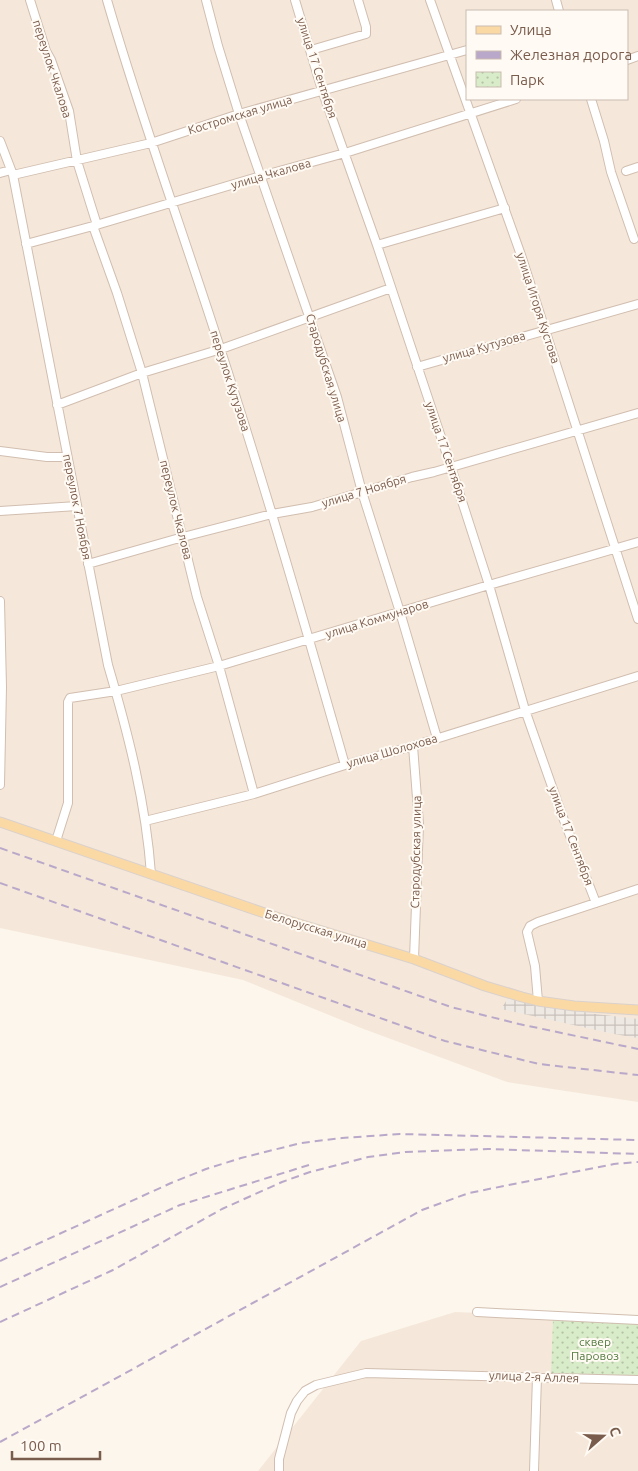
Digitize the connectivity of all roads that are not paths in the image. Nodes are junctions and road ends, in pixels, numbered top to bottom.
1 (30, 0) edge
2 (107, 0) edge
3 (206, 0) edge
4 (295, 0) edge
5 (358, 0) edge
6 (431, 1) edge
7 (311, 50) junction
8 (466, 50) edge
9 (448, 55) junction
10 (322, 90) junction
11 (513, 100) edge
12 (591, 100) edge
13 (239, 114) junction
14 (470, 114) junction
15 (0, 141) edge
16 (151, 143) junction
17 (345, 153) junction
18 (76, 161) junction
19 (638, 167) edge
20 (626, 171) dead end
21 (0, 173) edge
22 (12, 173) junction
23 (261, 176) junction
24 (173, 203) junction
25 (505, 208) junction
26 (95, 226) junction
27 (634, 239) dead end
28 (26, 244) junction
29 (377, 245) junction
30 (391, 288) junction
31 (638, 304) edge
32 (310, 316) junction
33 (545, 329) junction
34 (220, 348) junction
35 (417, 367) junction
36 (142, 373) junction
37 (57, 405) junction
38 (638, 413) edge
39 (578, 430) junction
40 (0, 451) edge
41 (67, 457) junction
42 (451, 467) junction
43 (362, 492) junction
44 (77, 506) junction
45 (0, 511) edge
46 (272, 514) junction
47 (183, 537) junction
48 (638, 542) edge
49 (617, 549) junction
50 (88, 564) junction
51 (489, 584) junction
52 (0, 601) edge
53 (400, 612) junction
54 (638, 619) edge
55 (309, 640) junction
56 (219, 666) junction
57 (638, 676) edge
58 (116, 691) junction
59 (525, 710) junction
60 (437, 738) junction
61 (413, 746) junction
62 (345, 765) junction
63 (0, 785) edge
64 (254, 794) junction
65 (145, 821) junction
66 (0, 822) edge
67 (56, 841) junction
68 (151, 874) junction
69 (638, 889) edge
70 (596, 903) junction
71 (414, 958) junction
72 (538, 1002) junction
73 (638, 1010) edge
74 (477, 1312) dead end
75 (638, 1320) edge
76 (537, 1377) junction
77 (638, 1380) edge
78 (279, 1471) edge
79 (534, 1471) edge

1 - 18 street, переулок Чкалова
2 - 16 street, переулок Кутузова
3 - 13 street, Стародубская улица
4 - 7 street, улица 17 Сентября
5 - 7 street
6 - 9 street, улица Игоря Кустова
7 - 10 street, улица 17 Сентября
8 - 9 street, Костромская улица
9 - 10 street, Костромская улица
9 - 14 street, улица Игоря Кустова
10 - 13 street, Костромская улица
10 - 17 street, улица 17 Сентября
11 - 14 street, улица Чкалова
12 - 27 street
13 - 16 street, Костромская улица
13 - 23 street, Стародубская улица
14 - 17 street, улица Чкалова
14 - 25 street, улица Игоря Кустова
15 - 22 street, переулок 7 Ноября
16 - 18 street, Костромская улица
16 - 24 street, переулок Кутузова
17 - 23 street, улица Чкалова
17 - 29 street, улица 17 Сентября
18 - 22 street, Костромская улица
18 - 26 street, переулок Чкалова
19 - 20 street
21 - 22 street, Костромская улица
22 - 28 street, переулок 7 Ноября
23 - 24 street, улица Чкалова
23 - 32 street, Стародубская улица
24 - 26 street, улица Чкалова
24 - 34 street, переулок Кутузова
25 - 29 street
25 - 33 street, улица Игоря Кустова
26 - 28 street, улица Чкалова
26 - 36 street, переулок Чкалова
28 - 37 street, переулок 7 Ноября
29 - 30 street, улица 17 Сентября
30 - 32 street
30 - 35 street, улица 17 Сентября
31 - 33 street, улица Кутузова
32 - 34 street
32 - 43 street, Стародубская улица
33 - 35 street, улица Кутузова
33 - 39 street, улица Игоря Кустова
34 - 36 street
34 - 46 street, переулок Кутузова
35 - 42 street, улица 17 Сентября
36 - 37 street
36 - 47 street, переулок Чкалова
37 - 41 street, переулок 7 Ноября
38 - 39 street, улица 7 Ноября
39 - 42 street, улица 7 Ноября
39 - 49 street, улица Игоря Кустова
40 - 41 street
41 - 44 street, переулок 7 Ноября
42 - 43 street, улица 7 Ноября
42 - 51 street, улица 17 Сентября
43 - 46 street, улица 7 Ноября
43 - 53 street, Стародубская улица
44 - 45 street
44 - 50 street, переулок 7 Ноября
46 - 47 street, улица 7 Ноября
46 - 55 street, переулок Кутузова
47 - 50 street, улица 7 Ноября
47 - 56 street, переулок Чкалова
48 - 49 street, улица Коммунаров
49 - 51 street, улица Коммунаров
49 - 54 street, улица Игоря Кустова
50 - 58 street, переулок 7 Ноября
51 - 53 street, улица Коммунаров
51 - 59 street, улица 17 Сентября
52 - 63 street
53 - 55 street, улица Коммунаров
53 - 60 street, Стародубская улица
55 - 56 street, улица Коммунаров
55 - 62 street, переулок Кутузова
56 - 58 street, улица Коммунаров
56 - 64 street, переулок Чкалова
57 - 59 street, улица Шолохова
58 - 65 street, переулок 7 Ноября
58 - 67 street, улица Коммунаров
59 - 60 street, улица Шолохова
59 - 70 street, улица 17 Сентября
60 - 61 street, улица Шолохова
61 - 62 street, улица Шолохова
61 - 71 street, Стародубская улица
62 - 64 street, улица Шолохова
64 - 65 street, улица Шолохова
65 - 68 street, переулок 7 Ноября
66 - 67 main road, Белорусская улица
67 - 68 main road, Белорусская улица
68 - 71 main road, Белорусская улица
69 - 70 street
70 - 72 street
71 - 72 main road, Белорусская улица
72 - 73 main road, Белорусская улица
74 - 75 street
76 - 77 street, улица 2-я Аллея
76 - 78 street, улица 2-я Аллея
76 - 79 street

